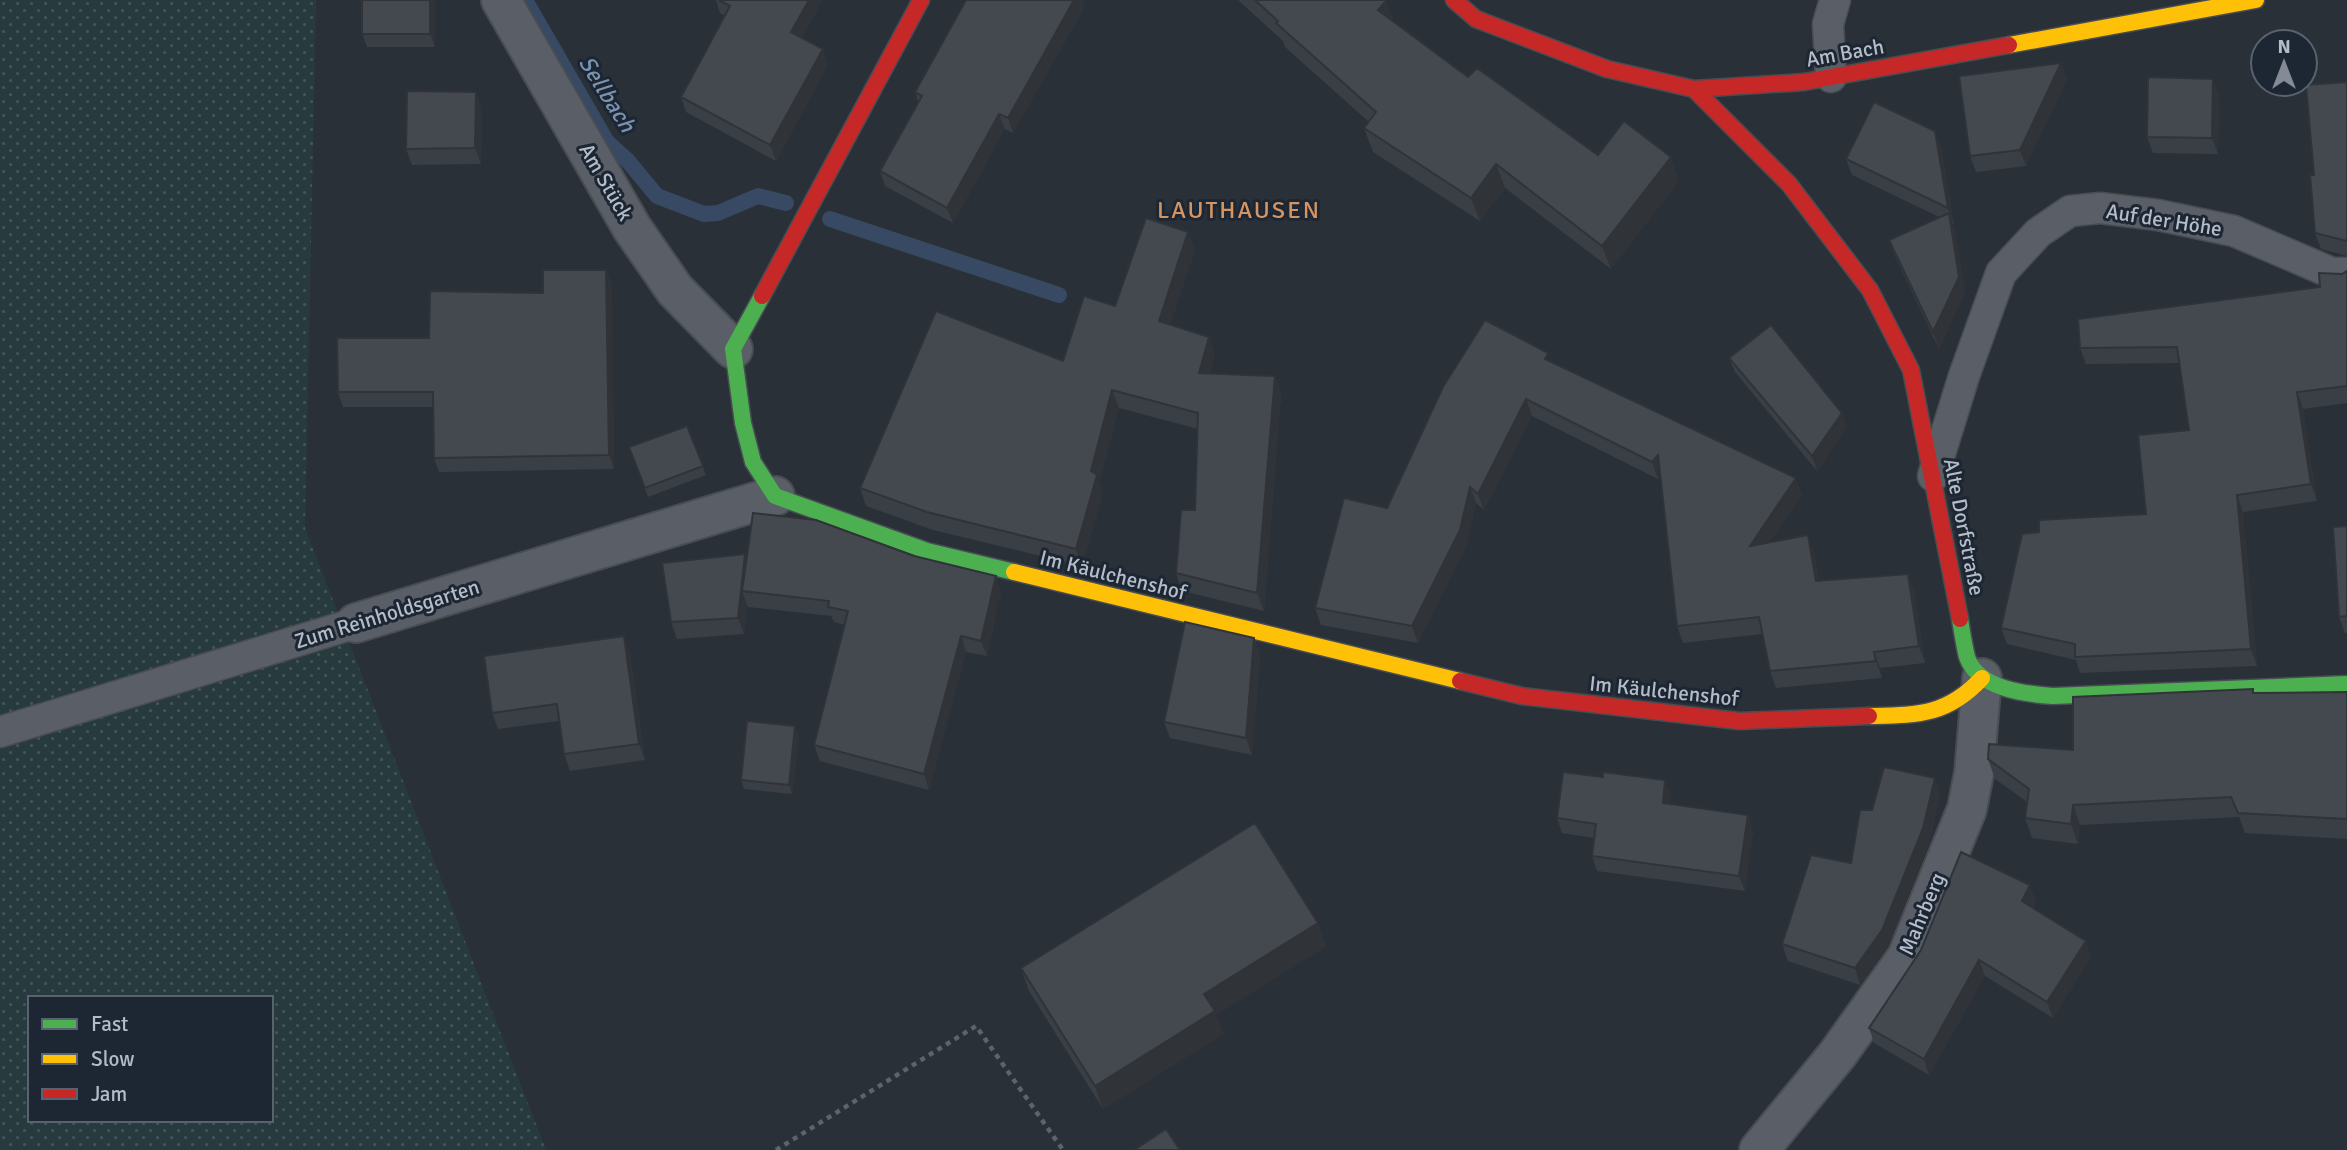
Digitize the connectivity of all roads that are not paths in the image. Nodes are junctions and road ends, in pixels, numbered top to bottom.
1 (501, 0) edge
2 (921, 0) edge
3 (1454, 0) edge
4 (1835, 0) edge
5 (2256, 0) edge
6 (2135, 11) edge
7 (1831, 77) junction
8 (1694, 89) junction
9 (2347, 273) edge
10 (733, 349) junction
11 (1933, 476) junction
12 (775, 496) junction
13 (356, 623) joint
14 (1982, 678) junction
15 (2347, 684) edge
16 (0, 732) edge
17 (1759, 1150) edge

1 - 10 street, Am Stück
2 - 10 street
3 - 8 street, Am Bach
4 - 7 lane
5 - 6 street, Am Bach
6 - 7 street, Am Bach
7 - 8 street, Am Bach
8 - 11 street, Alte Dorfstraße
9 - 11 lane, Auf der Höhe
10 - 12 street
11 - 14 street, Alte Dorfstraße
12 - 13 street, Zum Reinholdsgarten
12 - 14 street, Im Käulchenshof
13 - 16 lane, Zum Reinholdsgarten
14 - 15 street
14 - 17 street, Mahrberg

